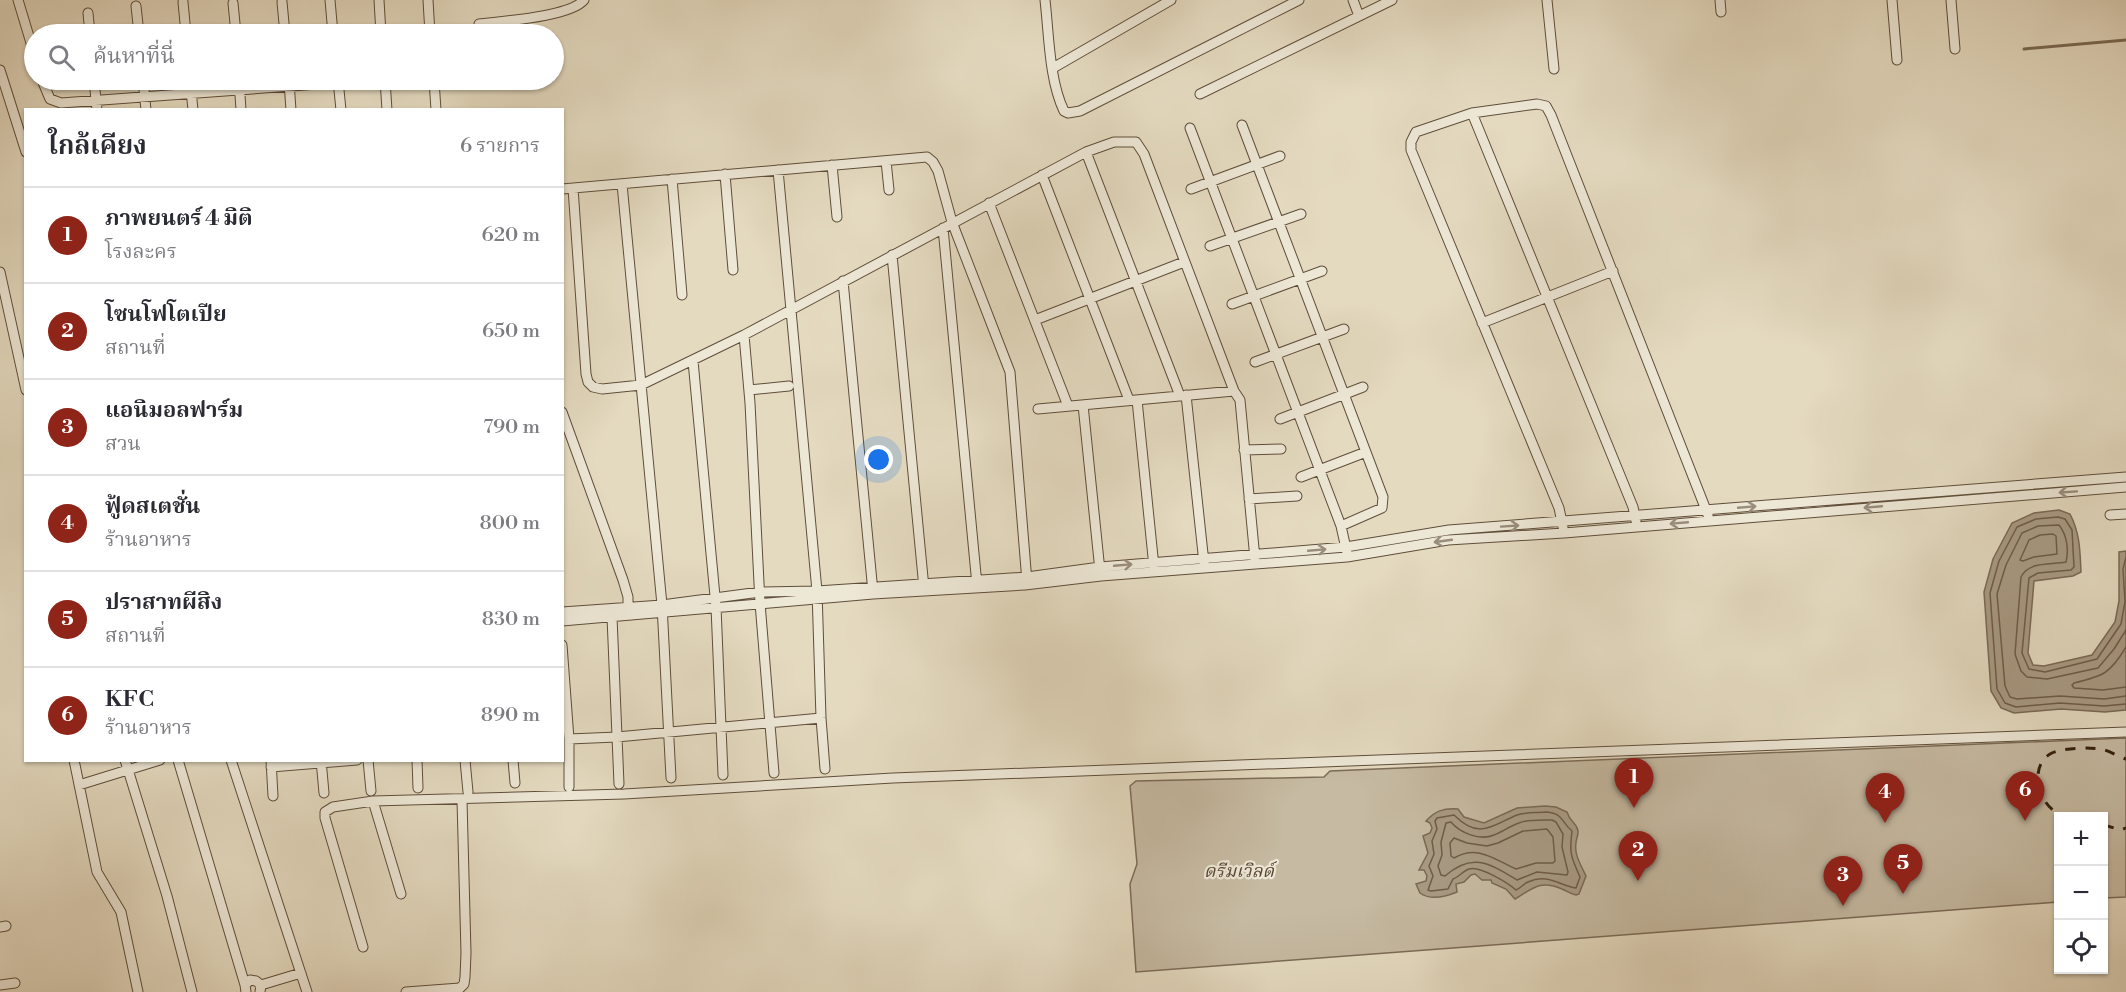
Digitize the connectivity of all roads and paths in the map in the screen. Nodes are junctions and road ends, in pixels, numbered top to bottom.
1 (18, 0) edge
2 (330, 0) edge
3 (379, 0) edge
4 (428, 0) edge
5 (584, 0) edge
6 (1045, 0) edge
7 (1171, 0) edge
8 (1299, 0) edge
9 (1353, 0) edge
10 (1392, 0) edge
11 (1548, 0) edge
12 (1720, 0) edge
13 (1892, 0) edge
14 (1951, 0) edge
15 (183, 2) dead end
16 (282, 2) dead end
17 (233, 3) dead end
18 (136, 6) dead end
19 (1721, 12) dead end
20 (88, 13) dead end
21 (1359, 16) junction
22 (25, 24) edge
23 (89, 24) edge
24 (138, 24) edge
25 (185, 24) edge
26 (235, 24) edge
27 (284, 24) edge
28 (332, 24) edge
29 (380, 24) edge
30 (429, 24) edge
31 (479, 24) dead end
32 (1955, 49) dead end
33 (1897, 60) dead end
34 (1053, 68) junction
35 (1554, 69) dead end
36 (0, 70) edge
37 (45, 90) edge
38 (95, 90) edge
39 (144, 90) edge
40 (191, 90) edge
41 (207, 90) edge
42 (239, 90) edge
43 (290, 90) edge
44 (339, 90) edge
45 (386, 90) edge
46 (435, 90) edge
47 (191, 93) junction
48 (1200, 94) dead end
49 (145, 97) junction
50 (96, 105) edge
51 (146, 108) edge
52 (193, 108) edge
53 (241, 108) edge
54 (291, 108) edge
55 (341, 108) edge
56 (387, 108) edge
57 (436, 108) edge
58 (1472, 113) junction
59 (1242, 125) dead end
60 (1190, 128) dead end
61 (24, 146) edge
62 (1086, 152) junction
63 (1280, 156) dead end
64 (886, 160) junction
65 (1257, 164) junction
66 (832, 165) junction
67 (778, 170) junction
68 (725, 174) junction
69 (1042, 175) junction
70 (672, 179) junction
71 (1210, 182) junction
72 (622, 184) junction
73 (564, 189) edge
74 (573, 189) junction
75 (1191, 189) dead end
76 (889, 190) dead end
77 (989, 203) junction
78 (1301, 214) dead end
79 (837, 216) dead end
80 (952, 222) junction
81 (1279, 222) junction
82 (943, 228) junction
83 (1231, 240) junction
84 (1210, 246) dead end
85 (892, 255) junction
86 (1184, 262) junction
87 (733, 270) dead end
88 (1322, 271) dead end
89 (1613, 271) junction
90 (0, 272) edge
91 (1301, 279) junction
92 (843, 281) junction
93 (1136, 281) junction
94 (682, 295) dead end
95 (1253, 297) junction
96 (1547, 297) junction
97 (1090, 299) junction
98 (1232, 304) dead end
99 (792, 308) junction
100 (1035, 320) junction
101 (1482, 323) junction
102 (1344, 329) dead end
103 (744, 335) junction
104 (1323, 337) junction
105 (1274, 355) junction
106 (693, 361) junction
107 (1255, 362) dead end
108 (24, 381) edge
109 (641, 385) junction
110 (789, 386) dead end
111 (1363, 387) dead end
112 (749, 390) junction
113 (1234, 391) junction
114 (1344, 394) junction
115 (1183, 396) junction
116 (1133, 400) junction
117 (1083, 405) junction
118 (1068, 406) junction
119 (1038, 409) dead end
120 (1297, 412) junction
121 (564, 418) edge
122 (1280, 419) dead end
123 (1281, 449) dead end
124 (1244, 450) junction
125 (1366, 452) junction
126 (1319, 470) junction
127 (1301, 477) dead end
128 (2121, 483) edge
129 (1989, 487) junction
130 (1297, 496) dead end
131 (1990, 498) junction
132 (1249, 499) junction
133 (1771, 505) junction
134 (1707, 510) junction
135 (2126, 514) edge
136 (2110, 515) dead end
137 (1636, 516) junction
138 (1772, 516) junction
139 (1709, 521) junction
140 (1563, 522) junction
141 (1341, 526) junction
142 (1636, 527) junction
143 (1564, 533) junction
144 (1347, 552) junction
145 (1255, 559) junction
146 (1204, 563) junction
147 (1154, 568) junction
148 (1100, 572) junction
149 (977, 583) junction
150 (1026, 585) junction
151 (924, 587) junction
152 (873, 591) junction
153 (760, 592) junction
154 (818, 595) junction
155 (715, 603) junction
156 (760, 603) junction
157 (662, 608) junction
158 (628, 611) junction
159 (564, 612) edge
160 (612, 617) junction
161 (564, 621) edge
162 (564, 676) edge
163 (821, 718) junction
164 (771, 722) junction
165 (721, 727) junction
166 (669, 732) junction
167 (2126, 732) edge
168 (617, 737) junction
169 (568, 739) junction
170 (74, 762) edge
171 (146, 762) edge
172 (179, 762) edge
173 (232, 762) edge
174 (321, 762) edge
175 (369, 762) edge
176 (417, 762) edge
177 (465, 762) edge
178 (513, 762) edge
179 (271, 764) edge
180 (126, 765) edge
181 (825, 769) dead end
182 (774, 773) dead end
183 (723, 775) dead end
184 (671, 778) dead end
185 (515, 783) dead end
186 (619, 784) dead end
187 (79, 785) junction
188 (569, 786) dead end
189 (418, 788) dead end
190 (371, 791) dead end
191 (324, 793) dead end
192 (273, 796) dead end
193 (465, 796) junction
194 (373, 801) junction
195 (401, 894) dead end
196 (363, 947) dead end
197 (301, 973) junction
198 (15, 983) dead end
199 (0, 985) edge
200 (261, 989) edge
201 (245, 990) edge
202 (138, 992) edge
203 (192, 992) edge
204 (307, 992) edge
205 (406, 992) edge

1 - 22 street
2 - 28 street
3 - 29 street
4 - 30 street
5 - 31 street
6 - 34 street
7 - 34 street
8 - 34 street
9 - 21 street
10 - 21 street
11 - 35 street
12 - 19 street
13 - 33 street
14 - 32 street
15 - 25 street
16 - 27 street
17 - 26 street
18 - 24 street
20 - 23 street
21 - 48 street
36 - 61 street
37 - 50 street
38 - 50 street
39 - 49 street
40 - 47 street
41 - 47 street
42 - 53 street
43 - 54 street
44 - 55 street
45 - 56 street
46 - 57 street
47 - 49 street
47 - 52 street
49 - 50 street
49 - 51 street
58 - 89 street
58 - 96 street
58 - 101 street
59 - 65 street
60 - 71 street
62 - 69 street
62 - 86 street
62 - 93 street
63 - 65 street
64 - 66 street
64 - 76 street
64 - 80 street
65 - 71 street
65 - 81 street
66 - 67 street
66 - 79 street
67 - 68 street
67 - 99 street
68 - 70 street
68 - 87 street
69 - 77 street
69 - 97 street
70 - 72 street
70 - 94 street
71 - 75 street
71 - 83 street
72 - 74 street
72 - 109 street
73 - 74 street
74 - 109 street
77 - 80 street
77 - 100 street
78 - 81 street
80 - 82 street
80 - 150 street
81 - 83 street
81 - 91 street
82 - 85 street
82 - 149 street
83 - 84 street
83 - 95 street
85 - 92 street
85 - 151 street
86 - 93 street
86 - 113 street
88 - 91 street
89 - 96 street
89 - 134 street
90 - 108 street
91 - 95 street
91 - 104 street
92 - 99 street
92 - 152 street
93 - 97 street
93 - 115 street
95 - 98 street
95 - 105 street
96 - 101 street
96 - 137 street
97 - 100 street
97 - 116 street
99 - 103 street
99 - 154 street
100 - 118 street
101 - 140 street
102 - 104 street
103 - 106 street
103 - 112 street
104 - 105 street
104 - 114 street
105 - 107 street
105 - 120 street
106 - 109 street
106 - 155 street
109 - 157 street
110 - 112 street
111 - 114 street
112 - 153 street
113 - 115 street
113 - 124 street
114 - 120 street
114 - 125 street
115 - 116 street
115 - 146 street
116 - 117 street
116 - 147 street
117 - 118 street
117 - 148 street
118 - 119 street
120 - 122 street
120 - 126 street
121 - 158 street
123 - 124 street
124 - 132 street
125 - 126 street
125 - 141 street
126 - 127 street
126 - 141 street
128 - 129 street
128 -> 131 street
129 - 131 street
129 - 133 street
130 - 132 street
131 -> 138 street
132 - 145 street
134 -> 133 street
133 - 138 street
134 - 137 street
134 - 139 street
135 - 136 street
137 - 140 street
137 - 142 street
138 - 139 street
139 -> 142 street
140 - 143 street
144 -> 140 street
141 - 144 street
142 - 143 street
143 -> 144 street
144 - 145 street
145 - 146 street
146 - 147 street
147 - 148 street
148 - 150 street
149 - 150 street
149 - 151 street
151 - 152 street
152 - 154 street
153 - 154 street
153 - 155 street
153 - 156 street
154 - 156 street
154 - 163 street
155 - 156 street
155 - 157 street
155 - 165 street
156 - 164 street
157 - 158 street
157 - 166 street
158 - 159 street
158 - 160 street
160 - 161 street
160 - 168 street
162 - 169 street
163 - 164 street
163 - 181 street
164 - 165 street
164 - 182 street
165 - 166 street
165 - 183 street
166 - 168 street
166 - 184 street
167 - 193 street
168 - 169 street
168 - 186 street
169 - 188 street
170 - 187 street
171 - 180 street
172 - 201 street
173 - 197 street
174 - 179 street
174 - 191 street
175 - 190 street
176 - 189 street
177 - 193 street
178 - 185 street
179 - 192 street
180 - 187 street
180 - 203 street
187 - 202 street
193 - 194 street
193 - 205 street
194 - 195 street
194 - 196 street
197 - 200 street
197 - 204 street
198 - 199 street
200 - 201 street

